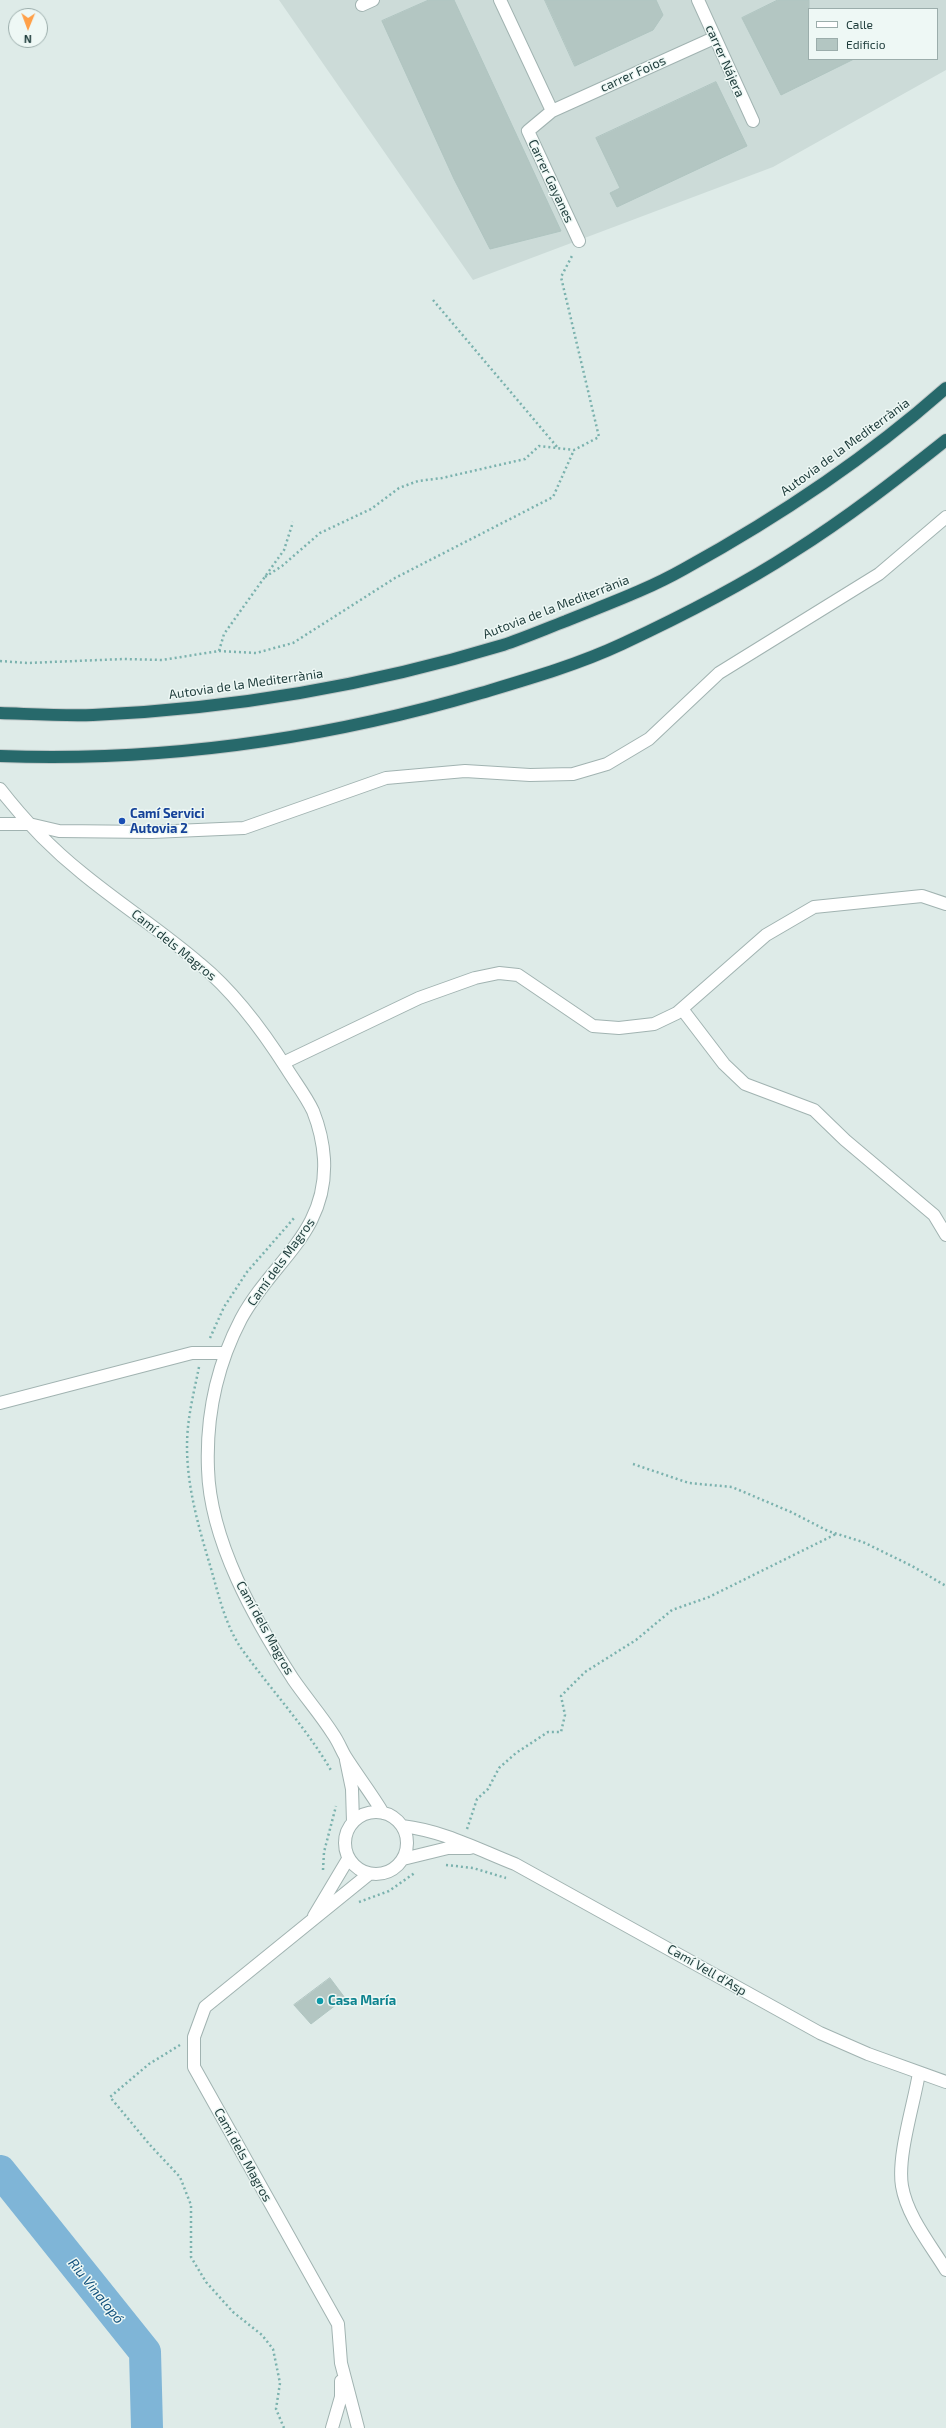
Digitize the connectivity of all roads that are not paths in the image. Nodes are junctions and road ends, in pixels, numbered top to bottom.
1 (373, 0) edge
2 (500, 0) edge
3 (698, 0) edge
4 (362, 5) dead end
5 (714, 38) junction
6 (552, 111) junction
7 (753, 121) dead end
8 (579, 241) road end
9 (946, 388) edge
10 (946, 440) edge
11 (946, 517) edge
12 (0, 713) edge
13 (4, 756) edge
14 (0, 789) edge
15 (0, 824) edge
16 (29, 824) junction
17 (946, 904) edge
18 (682, 1009) junction
19 (283, 1063) junction
20 (946, 1235) edge
21 (225, 1353) junction
22 (0, 1403) edge
23 (345, 1756) junction
24 (383, 1813) junction
25 (353, 1822) junction
26 (402, 1826) junction
27 (468, 1845) junction
28 (348, 1859) junction
29 (403, 1859) junction
30 (369, 1874) junction
31 (311, 1921) junction
32 (919, 2074) junction
33 (946, 2082) edge
34 (946, 2270) edge
35 (341, 2363) junction
36 (332, 2428) edge
37 (358, 2428) edge

1 - 4 street
2 - 6 street
3 - 5 street, carrer Nájera
5 - 6 street, carrer Foios
5 - 7 street, carrer Nájera
6 - 8 street, Carrer Gayanes
9 - 12 highway, Autovia de la Mediterrània
10 - 13 highway
11 - 16 street
14 - 16 street, Camí dels Magros
15 - 16 street
16 - 19 street, Camí dels Magros
17 - 18 street
18 - 19 street
18 - 20 street
19 - 21 street, Camí dels Magros
21 - 22 street
21 - 23 street, Camí dels Magros
23 - 24 street, Camí dels Magros
23 - 25 street, Camí dels Magros
24 - 25 street
24 - 26 street
25 - 28 street
26 - 27 street, Camí Vell d'Asp
26 - 29 street
27 - 29 street, Camí Vell d'Asp
27 - 32 street, Camí Vell d'Asp
28 - 30 street
28 - 31 street, Camí dels Magros
29 - 30 street
30 - 31 street, Camí dels Magros
31 - 35 street, Camí dels Magros
32 - 33 street, Camí Vell d'Asp
32 - 34 street
35 - 36 street
35 - 37 street, Camí dels Magros

